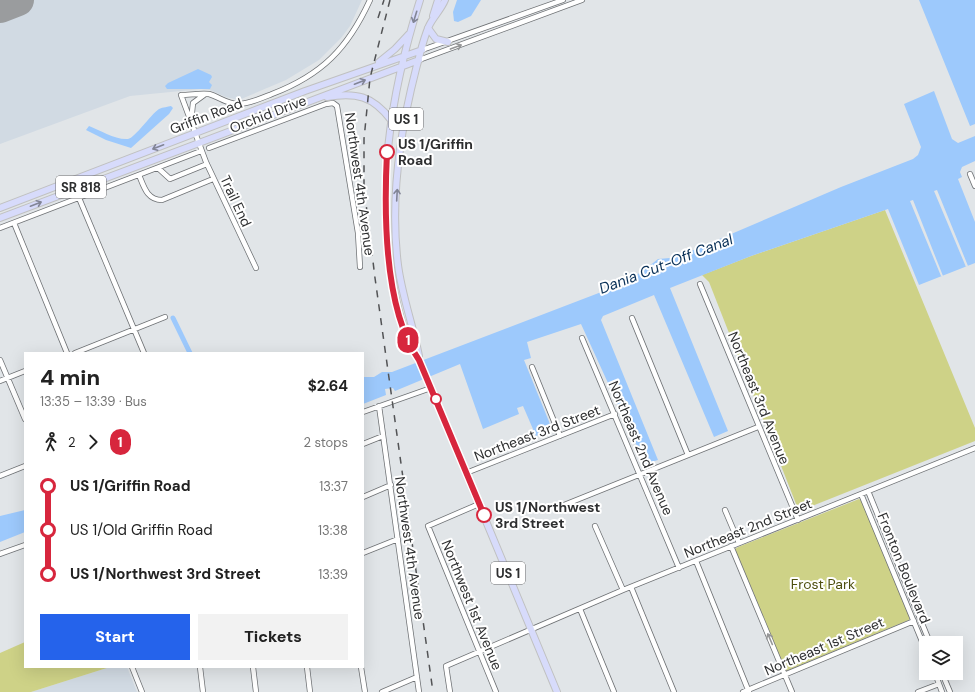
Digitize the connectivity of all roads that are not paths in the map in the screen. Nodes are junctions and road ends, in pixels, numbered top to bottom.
1 (370, 0) edge
2 (420, 0) edge
3 (438, 0) edge
4 (445, 0) edge
5 (563, 0) edge
6 (582, 0) edge
7 (429, 27) junction
8 (410, 33) junction
9 (448, 42) junction
10 (422, 50) junction
11 (404, 55) junction
12 (419, 60) junction
13 (372, 66) junction
14 (402, 66) junction
15 (206, 94) junction
16 (310, 100) junction
17 (336, 105) joint
18 (391, 120) junction
19 (191, 123) junction
20 (194, 133) junction
21 (198, 142) junction
22 (209, 148) dead end
23 (201, 151) junction
24 (206, 164) junction
25 (158, 168) junction
26 (970, 174) dead end
27 (139, 175) junction
28 (214, 179) junction
29 (975, 186) edge
30 (80, 198) junction
31 (0, 208) edge
32 (0, 218) edge
33 (14, 223) junction
34 (0, 228) edge
35 (386, 232) junction
36 (395, 234) junction
37 (360, 267) dead end
38 (256, 268) dead end
39 (700, 284) dead end
40 (165, 317) dead end
41 (632, 318) dead end
42 (134, 329) junction
43 (582, 338) dead end
44 (67, 352) edge
45 (77, 352) edge
46 (144, 352) edge
47 (0, 360) edge
48 (419, 360) junction
49 (532, 367) dead end
50 (24, 371) edge
51 (7, 378) junction
52 (0, 380) edge
53 (431, 388) junction
54 (379, 406) junction
55 (364, 412) edge
56 (615, 414) junction
57 (24, 417) edge
58 (758, 427) junction
59 (383, 436) junction
60 (560, 436) junction
61 (364, 444) edge
62 (975, 448) edge
63 (688, 455) junction
64 (24, 466) edge
65 (466, 473) junction
66 (641, 474) junction
67 (0, 476) edge
68 (391, 485) junction
69 (868, 491) junction
70 (861, 494) junction
71 (364, 497) edge
72 (479, 504) junction
73 (564, 505) dead end
74 (725, 510) dead end
75 (798, 520) junction
76 (595, 526) dead end
77 (398, 539) junction
78 (739, 543) junction
79 (24, 545) edge
80 (731, 546) junction
81 (364, 553) edge
82 (0, 554) edge
83 (696, 561) junction
84 (679, 568) junction
85 (631, 587) junction
86 (623, 590) junction
87 (580, 609) junction
88 (914, 621) junction
89 (531, 631) junction
90 (920, 636) edge
91 (927, 636) edge
92 (480, 652) junction
93 (132, 668) edge
94 (200, 668) edge
95 (253, 668) edge
96 (307, 668) edge
97 (361, 668) edge
98 (785, 675) junction
99 (417, 677) junction
100 (938, 680) edge
101 (945, 680) edge
102 (939, 684) junction
103 (749, 691) edge
104 (142, 692) edge
105 (203, 692) edge
106 (256, 692) edge
107 (310, 692) edge
108 (364, 692) edge
109 (382, 692) edge
110 (419, 692) edge
111 (450, 692) edge
112 (496, 692) edge
113 (557, 692) edge
114 (614, 692) edge
115 (674, 692) edge
116 (743, 692) edge
117 (792, 692) edge
118 (918, 692) edge
119 (942, 692) edge
120 (950, 692) edge

1 - 15 street
2 -> 8 main road, US 1
3 - 7 main road, US 1
4 - 7 main road
5 - 9 street
12 -> 6 street
7 - 9 main road
7 - 10 main road, US 1
8 - 11 main road, US 1
8 - 13 main road
9 - 10 street
10 - 11 main road, Griffin Road / SR 818
10 - 12 main road, US 1
11 - 13 main road, Griffin Road / SR 818
11 - 14 main road, US 1
12 - 14 main road, Griffin Road / SR 818
36 -> 12 main road, US 1
13 - 20 main road, Griffin Road / SR 818
16 -> 14 main road, Griffin Road / SR 818
14 - 18 main road, US 1
15 - 19 street
15 - 19 street, Trail End
16 - 18 main road
16 - 21 main road, Griffin Road / SR 818
17 - 22 street, Orchid Drive
17 - 37 street, Northwest 4th Avenue
18 - 35 main road, US 1
19 - 20 street, Trail End
20 - 21 street, Trail End
20 -> 31 main road, Griffin Road / SR 818
21 - 23 street, Trail End
32 -> 21 main road, Griffin Road / SR 818
23 - 24 street, Trail End
23 - 25 street
24 - 25 street
24 - 28 street, Trail End
25 - 27 street
26 - 29 street
27 - 28 street
27 - 30 street
28 - 38 street, Trail End
30 - 33 street
30 - 42 street
33 - 34 street
33 - 44 street
35 - 36 street
35 - 48 main road, US 1
36 - 48 main road, US 1
39 - 58 street, Northeast 3rd Avenue
40 - 42 street
41 - 63 street
42 - 45 street
42 - 46 street
43 - 56 street, Northeast 2nd Avenue
47 - 51 street
48 - 53 main road, US 1
49 - 60 street
50 - 51 street
51 - 52 street
51 - 57 street
53 - 54 street
53 - 65 main road, US 1
54 - 55 street
54 - 59 street, Northwest 4th Avenue
56 - 60 street, Northeast 3rd Street
56 - 66 street, Northeast 2nd Avenue
58 - 63 street
58 - 75 street, Northeast 3rd Avenue
59 - 61 street
59 - 68 street, Northwest 4th Avenue
60 - 65 street, Northeast 3rd Street
62 - 69 street, Northeast 2nd Street
63 - 66 street
64 - 67 street
65 - 72 main road, US 1
66 - 73 street
66 - 84 street, Northeast 2nd Avenue
68 - 71 street
68 - 77 street, Northwest 4th Avenue
69 - 70 street, Northeast 2nd Street
69 - 91 street, Fronton Boulevard
70 - 75 street, Northeast 2nd Street
70 - 88 street, Fronton Boulevard
72 - 89 main road, US 1
72 - 92 street, Northwest 1st Avenue
74 - 78 street
75 - 78 street, Northeast 2nd Street
76 - 86 street
77 - 81 street
77 - 99 street, Northwest 4th Avenue
78 - 80 street, Northeast 2nd Street
79 - 82 street
80 - 83 street, Northeast 2nd Street
98 -> 80 street
83 - 84 street, Northeast 2nd Street
83 - 103 street
84 - 85 street, Northeast 2nd Street
85 - 86 street, Northeast 2nd Street
85 - 115 street
86 - 87 street, Northeast 2nd Street
87 - 89 street, Northeast 2nd Street
87 - 114 street
88 - 90 street, Fronton Boulevard
88 - 98 street, Northeast 1st Street
89 - 92 street, Northeast 2nd Street
89 - 113 main road, US 1
92 - 111 street, Northeast 2nd Street
92 - 112 street, Northwest 1st Avenue
93 - 104 street
94 - 105 street
95 - 106 street
96 - 107 street
97 - 108 street
98 - 103 street, Northeast 1st Street
98 - 117 street
99 - 109 street
99 - 110 street, Northwest 4th Avenue
100 - 102 street
101 - 120 street
102 - 118 street
102 - 119 street
103 - 116 street, Northeast 1st Street

